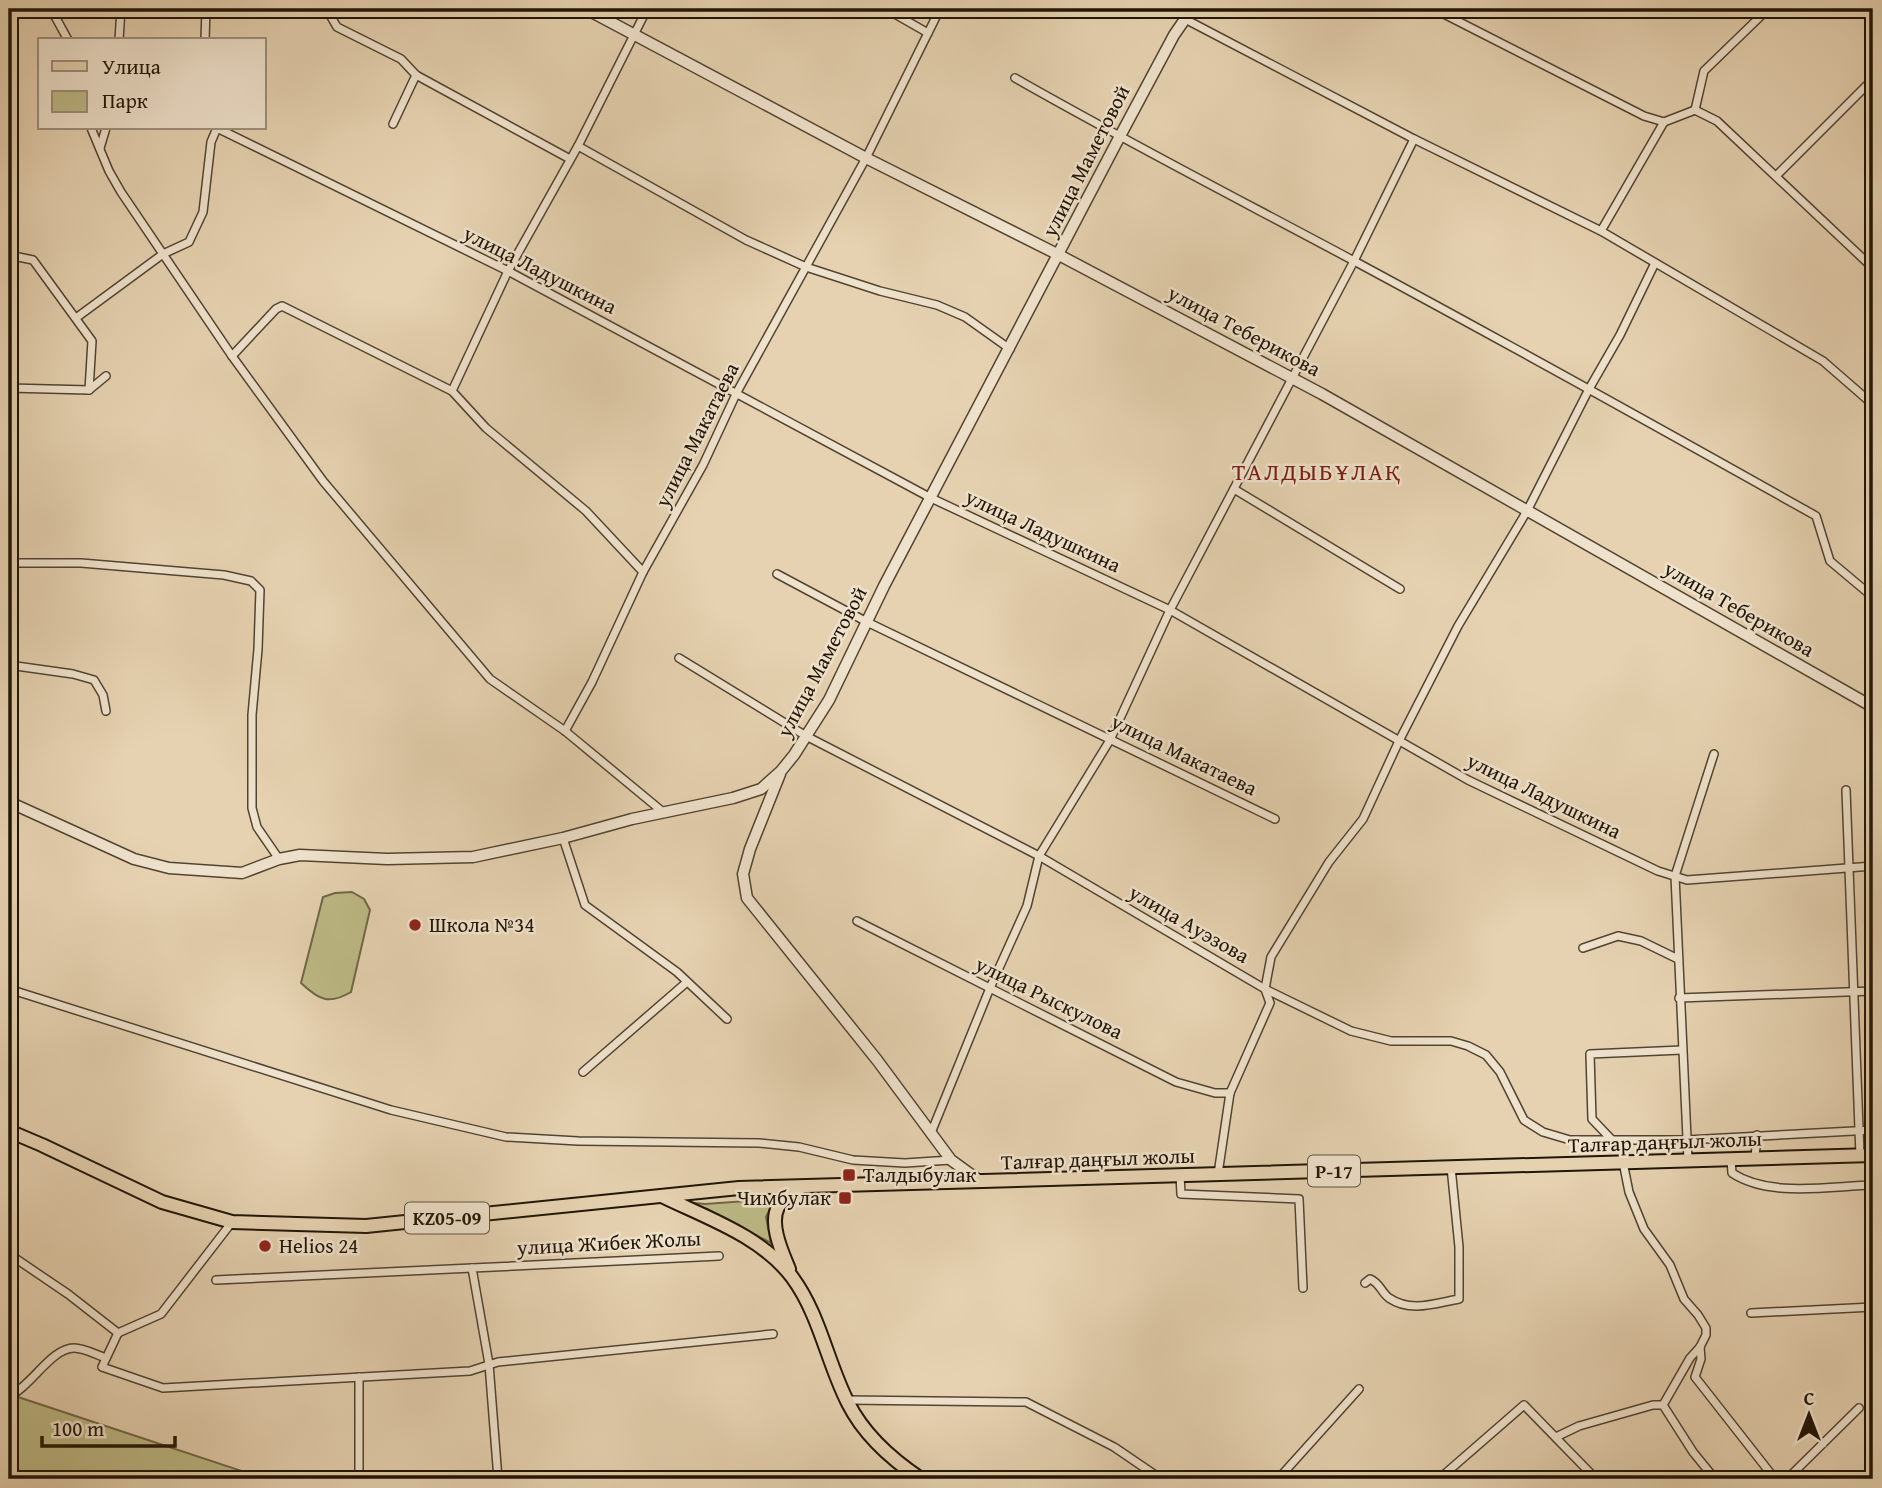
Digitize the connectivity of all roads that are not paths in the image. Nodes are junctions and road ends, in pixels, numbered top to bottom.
1 (51, 9) edge
2 (121, 9) edge
3 (206, 9) edge
4 (333, 9) edge
5 (586, 9) edge
6 (647, 9) edge
7 (886, 9) edge
8 (940, 9) edge
9 (1172, 9) edge
10 (1192, 9) edge
11 (1434, 9) edge
12 (1768, 9) edge
13 (1185, 19) junction
14 (928, 33) junction
15 (636, 34) junction
16 (67, 38) edge
17 (119, 38) edge
18 (205, 38) edge
19 (416, 75) junction
20 (1015, 78) dead end
21 (1873, 79) edge
22 (1695, 110) junction
23 (1664, 122) junction
24 (393, 124) dead end
25 (92, 130) edge
26 (105, 130) edge
27 (216, 130) edge
28 (221, 130) edge
29 (1119, 138) junction
30 (1414, 139) junction
31 (578, 146) junction
32 (100, 149) junction
33 (866, 158) junction
34 (570, 159) junction
35 (1776, 176) junction
36 (1601, 231) junction
37 (163, 254) junction
38 (9, 255) edge
39 (1059, 255) junction
40 (1354, 261) junction
41 (1655, 263) junction
42 (806, 267) junction
43 (1873, 268) edge
44 (508, 271) junction
45 (76, 318) junction
46 (1010, 349) junction
47 (232, 356) junction
48 (106, 376) dead end
49 (1293, 378) junction
50 (9, 388) edge
51 (1589, 389) junction
52 (89, 390) junction
53 (452, 391) junction
54 (737, 392) junction
55 (1873, 407) edge
56 (1234, 489) junction
57 (931, 498) junction
58 (1527, 511) junction
59 (9, 563) edge
60 (643, 572) junction
61 (777, 574) dead end
62 (1400, 589) dead end
63 (1873, 597) edge
64 (1170, 610) junction
65 (867, 622) junction
66 (679, 658) dead end
67 (9, 665) edge
68 (1873, 707) edge
69 (106, 711) dead end
70 (565, 731) junction
71 (806, 736) junction
72 (1110, 740) junction
73 (1399, 741) junction
74 (1714, 754) dead end
75 (782, 771) junction
76 (1846, 790) dead end
77 (9, 802) edge
78 (663, 813) junction
79 (1275, 819) dead end
80 (562, 838) junction
81 (1039, 856) junction
82 (279, 859) junction
83 (1873, 866) edge
84 (1850, 868) junction
85 (1675, 876) junction
86 (857, 921) dead end
87 (1583, 948) dead end
88 (1678, 959) junction
89 (687, 982) junction
90 (990, 988) junction
91 (9, 989) edge
92 (1265, 989) junction
93 (1855, 991) junction
94 (1873, 991) edge
95 (1679, 998) junction
96 (727, 1019) dead end
97 (1682, 1050) junction
98 (583, 1072) dead end
99 (1230, 1093) junction
100 (1873, 1130) edge
101 (9, 1131) edge
102 (1860, 1131) junction
103 (932, 1133) junction
104 (1757, 1135) junction
105 (1611, 1139) junction
106 (1686, 1140) junction
107 (1867, 1155) edge
108 (1755, 1158) junction
109 (1731, 1159) junction
110 (951, 1160) junction
111 (1688, 1160) junction
112 (1623, 1162) junction
113 (1451, 1167) junction
114 (1218, 1174) junction
115 (1180, 1175) junction
116 (980, 1181) junction
117 (1873, 1185) edge
118 (803, 1186) junction
119 (662, 1196) junction
120 (232, 1222) junction
121 (9, 1254) edge
122 (719, 1256) dead end
123 (472, 1268) junction
124 (791, 1276) junction
125 (216, 1280) dead end
126 (1364, 1283) dead end
127 (1303, 1289) dead end
128 (1873, 1307) edge
129 (1751, 1313) dead end
130 (118, 1333) junction
131 (773, 1335) dead end
132 (1700, 1347) junction
133 (106, 1358) junction
134 (489, 1364) junction
135 (359, 1377) junction
136 (1359, 1389) dead end
137 (9, 1396) edge
138 (846, 1400) junction
139 (1663, 1405) junction
140 (1859, 1408) dead end
141 (1556, 1437) junction
142 (913, 1477) edge
143 (359, 1479) edge
144 (498, 1479) edge
145 (1161, 1479) edge
146 (1278, 1479) edge
147 (1439, 1479) edge
148 (1596, 1479) edge
149 (1716, 1479) edge
150 (1775, 1479) edge
151 (1787, 1479) edge

1 - 16 street
2 - 17 street
3 - 18 street
4 - 19 street
5 - 15 street, улица Теберикова
6 - 15 street
7 - 14 street
8 - 14 street, улица Макатаева
9 - 13 street
10 - 13 street, улица Маметовой
11 - 23 street
12 - 22 street
13 - 29 street, улица Маметовой
13 - 30 street
14 - 33 street, улица Макатаева
15 - 31 street
15 - 33 street, улица Теберикова
19 - 24 street
19 - 34 street
20 - 29 street
21 - 35 street
22 - 23 street
22 - 35 street
23 - 36 street
25 - 32 street
26 - 32 street
27 - 37 street
28 - 44 street, улица Ладушкина
29 - 39 street, улица Маметовой
29 - 40 street
30 - 36 street
30 - 40 street
31 - 34 street
31 - 42 street
32 - 37 street
33 - 39 street, улица Теберикова
33 - 42 street, улица Макатаева
34 - 44 street
35 - 43 street
36 - 41 street
37 - 45 street
37 - 47 street
38 - 45 street
39 - 46 street, улица Маметовой
39 - 49 street, улица Теберикова
40 - 49 street
40 - 51 street
41 - 51 street
41 - 55 street
42 - 46 street
42 - 54 street, улица Макатаева
44 - 53 street
44 - 54 street, улица Ладушкина
45 - 52 street
46 - 57 street, улица Маметовой
47 - 53 street
47 - 70 street
48 - 52 street
49 - 56 street
49 - 58 street, улица Теберикова
50 - 52 street
51 - 58 street
51 - 63 street
53 - 60 street
54 - 57 street, улица Ладушкина
54 - 60 street, улица Макатаева
56 - 62 street
56 - 64 street
57 - 64 street, улица Ладушкина
57 - 65 street, улица Маметовой
58 - 68 street, улица Теберикова
58 - 73 street
59 - 82 street
60 - 70 street, улица Макатаева
61 - 65 street, улица Макатаева
64 - 72 street
64 - 73 street, улица Ладушкина
65 - 71 street, улица Маметовой
65 - 72 street, улица Макатаева
66 - 71 street, улица Ауэзова
67 - 69 street
70 - 78 street
71 - 75 street, улица Маметовой
71 - 81 street, улица Ауэзова
72 - 79 street, улица Макатаева
72 - 81 street
73 - 85 street, улица Ладушкина
73 - 92 street
74 - 85 street
75 - 78 street, улица Маметовой
75 - 103 street
76 - 84 street
77 - 82 street, улица Маметовой
78 - 80 street, улица Маметовой
80 - 82 street, улица Маметовой
80 - 89 street
81 - 90 street
81 - 92 street, улица Ауэзова
83 - 84 street, улица Ладушкина
84 - 85 street, улица Ладушкина
84 - 93 street
85 - 88 street
86 - 90 street, улица Рыскулова
87 - 88 street
88 - 95 street
89 - 96 street
89 - 98 street
90 - 99 street, улица Рыскулова
90 - 103 street
91 - 110 street
92 - 99 street
92 - 105 street, улица Ауэзова
93 - 94 street
93 - 95 street
93 - 102 street
95 - 97 street
97 - 105 street
97 - 106 street
99 - 114 street
100 - 102 street, улица Ауэзова
101 - 120 main road, Талғар даңғыл жолы / KZ05-09
102 - 104 street, улица Ауэзова
102 - 107 street
103 - 110 street
104 - 106 street, улица Ауэзова
104 - 108 street
105 - 106 street, улица Ауэзова
106 - 111 street
107 - 108 main road, Талғар даңғыл жолы / P-17
108 - 109 main road, Талғар даңғыл жолы / P-17
109 - 111 main road, Талғар даңғыл жолы / P-17
109 - 117 street
110 - 116 street
111 - 112 main road, Талғар даңғыл жолы / P-17
112 - 113 main road, Талғар даңғыл жолы / P-17
112 - 132 street
113 - 114 main road, Талғар даңғыл жолы / P-17
113 - 126 street
114 - 115 main road, Талғар даңғыл жолы / P-17
115 - 116 main road, Талғар даңғыл жолы / P-17
115 - 127 street
116 - 118 main road, Талғар даңғыл жолы / P-17
118 - 119 main road, Талғар даңғыл жолы / P-17
118 - 124 main road
119 - 120 main road, Талғар даңғыл жолы / KZ05-09
119 - 124 main road
120 - 130 street
121 - 130 street
122 - 123 street, улица Жибек Жолы
123 - 125 street, улица Жибек Жолы
123 - 134 street
124 - 138 main road
128 - 129 street
130 - 133 street
131 - 134 street
132 - 139 street
132 - 150 street
133 - 135 street
133 - 137 street
134 - 135 street
134 - 144 street
135 - 143 street
136 - 146 street
138 - 142 main road
138 - 145 street
139 - 141 street
139 - 149 street
140 - 151 street
141 - 147 street
141 - 148 street

